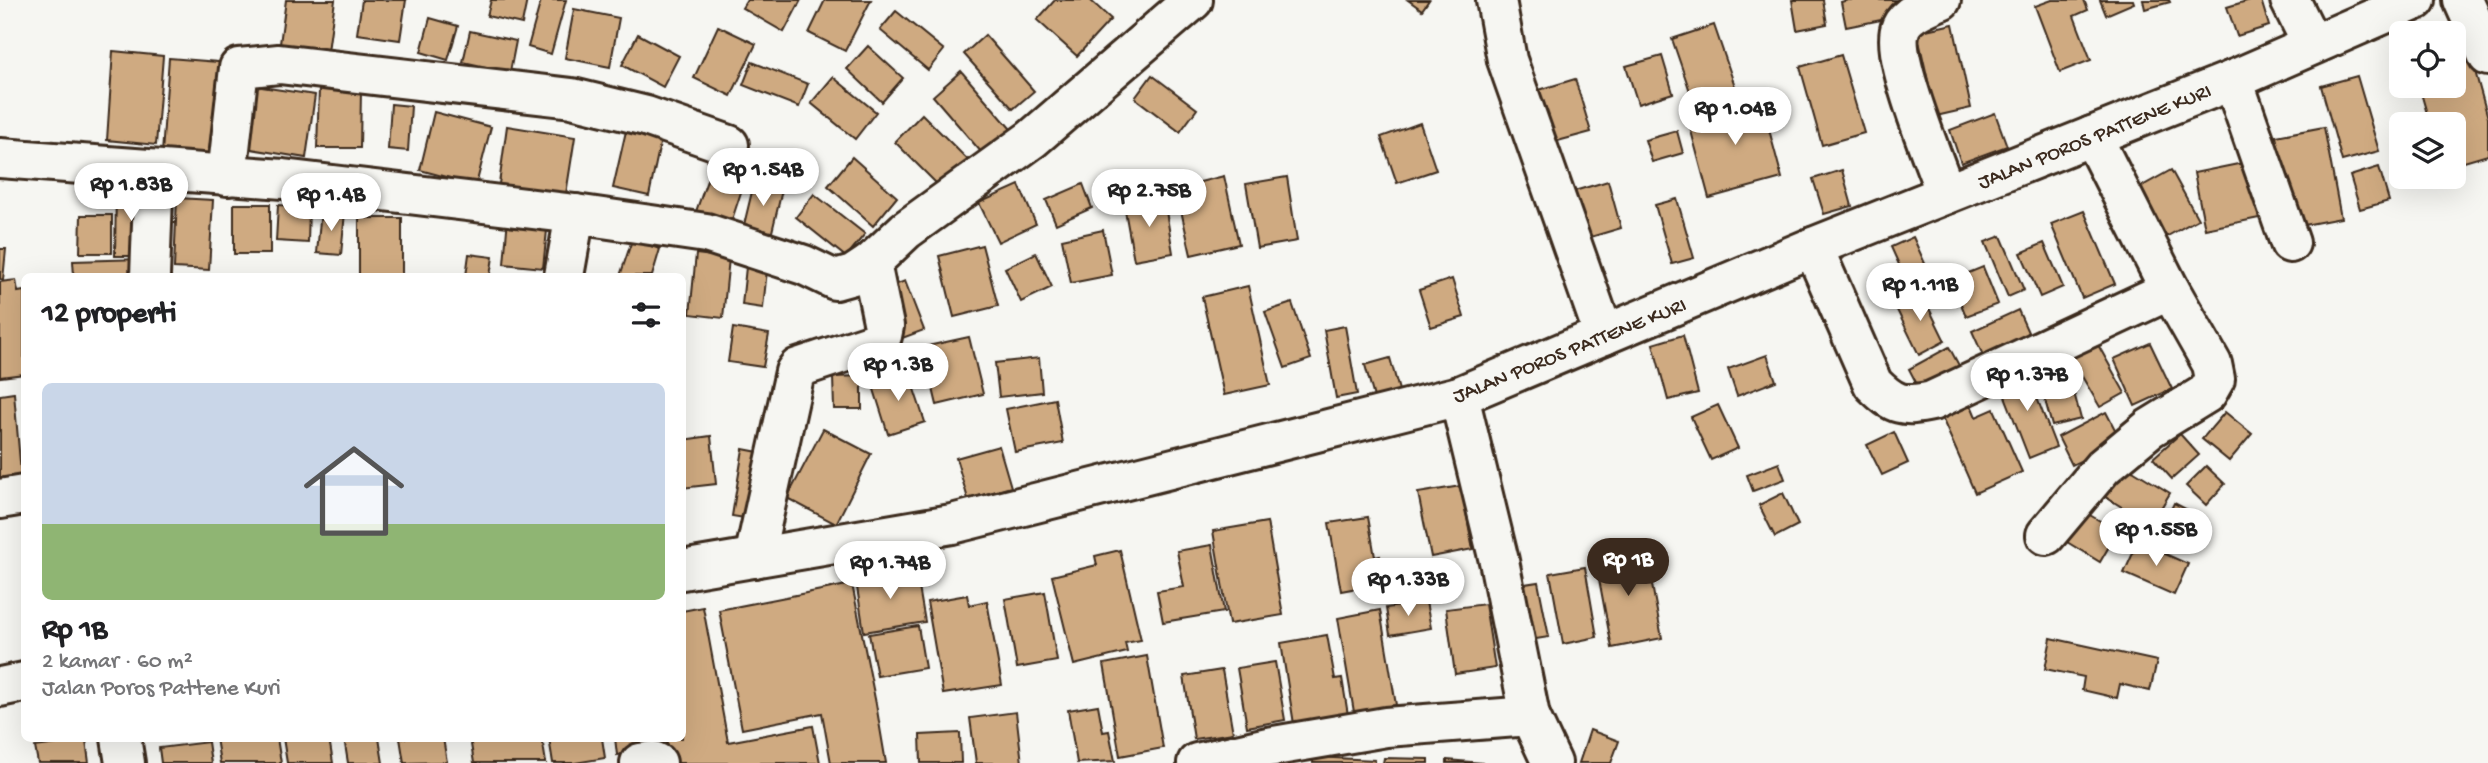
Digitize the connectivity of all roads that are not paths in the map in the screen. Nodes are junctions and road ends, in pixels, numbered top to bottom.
1 (1193, 0) edge
2 (1496, 0) edge
3 (1941, 0) edge
4 (2290, 0) edge
5 (2416, 0) edge
6 (2463, 0) edge
7 (2312, 44) junction
8 (2488, 56) edge
9 (2233, 80) junction
10 (2092, 136) junction
11 (729, 145) dead end
12 (0, 158) edge
13 (154, 171) junction
14 (227, 176) junction
15 (1946, 194) junction
16 (575, 214) junction
17 (2290, 243) dead end
18 (1813, 247) junction
19 (871, 263) junction
20 (150, 273) edge
21 (565, 273) edge
22 (2170, 290) junction
23 (1604, 335) junction
24 (1460, 396) junction
25 (21, 496) edge
26 (0, 499) edge
27 (2046, 535) dead end
28 (754, 558) junction
29 (686, 569) edge
30 (21, 683) edge
31 (0, 687) edge
32 (1530, 716) junction
33 (122, 742) edge
34 (125, 763) edge
35 (640, 763) edge
36 (657, 763) edge
37 (1197, 763) edge
38 (1552, 763) edge

1 - 19 street
2 - 23 street
3 - 15 street
4 - 7 street
5 - 7 street, JALAN POROS PATTENE KURI
6 - 8 street
7 - 9 street, JALAN POROS PATTENE KURI
9 - 10 street, JALAN POROS PATTENE KURI
9 - 17 street
10 - 15 street, JALAN POROS PATTENE KURI
10 - 22 street
11 - 14 street
12 - 13 street
13 - 14 street
13 - 20 street
14 - 16 street
15 - 18 street, JALAN POROS PATTENE KURI
16 - 19 street
16 - 21 street
18 - 22 street
18 - 23 street, JALAN POROS PATTENE KURI
19 - 28 street
22 - 27 street
23 - 24 street, JALAN POROS PATTENE KURI
24 - 28 street, JALAN POROS PATTENE KURI
24 - 32 street
25 - 26 street
28 - 29 street, JALAN POROS PATTENE KURI
30 - 31 street
32 - 37 street
32 - 38 street
33 - 34 street
35 - 36 street

